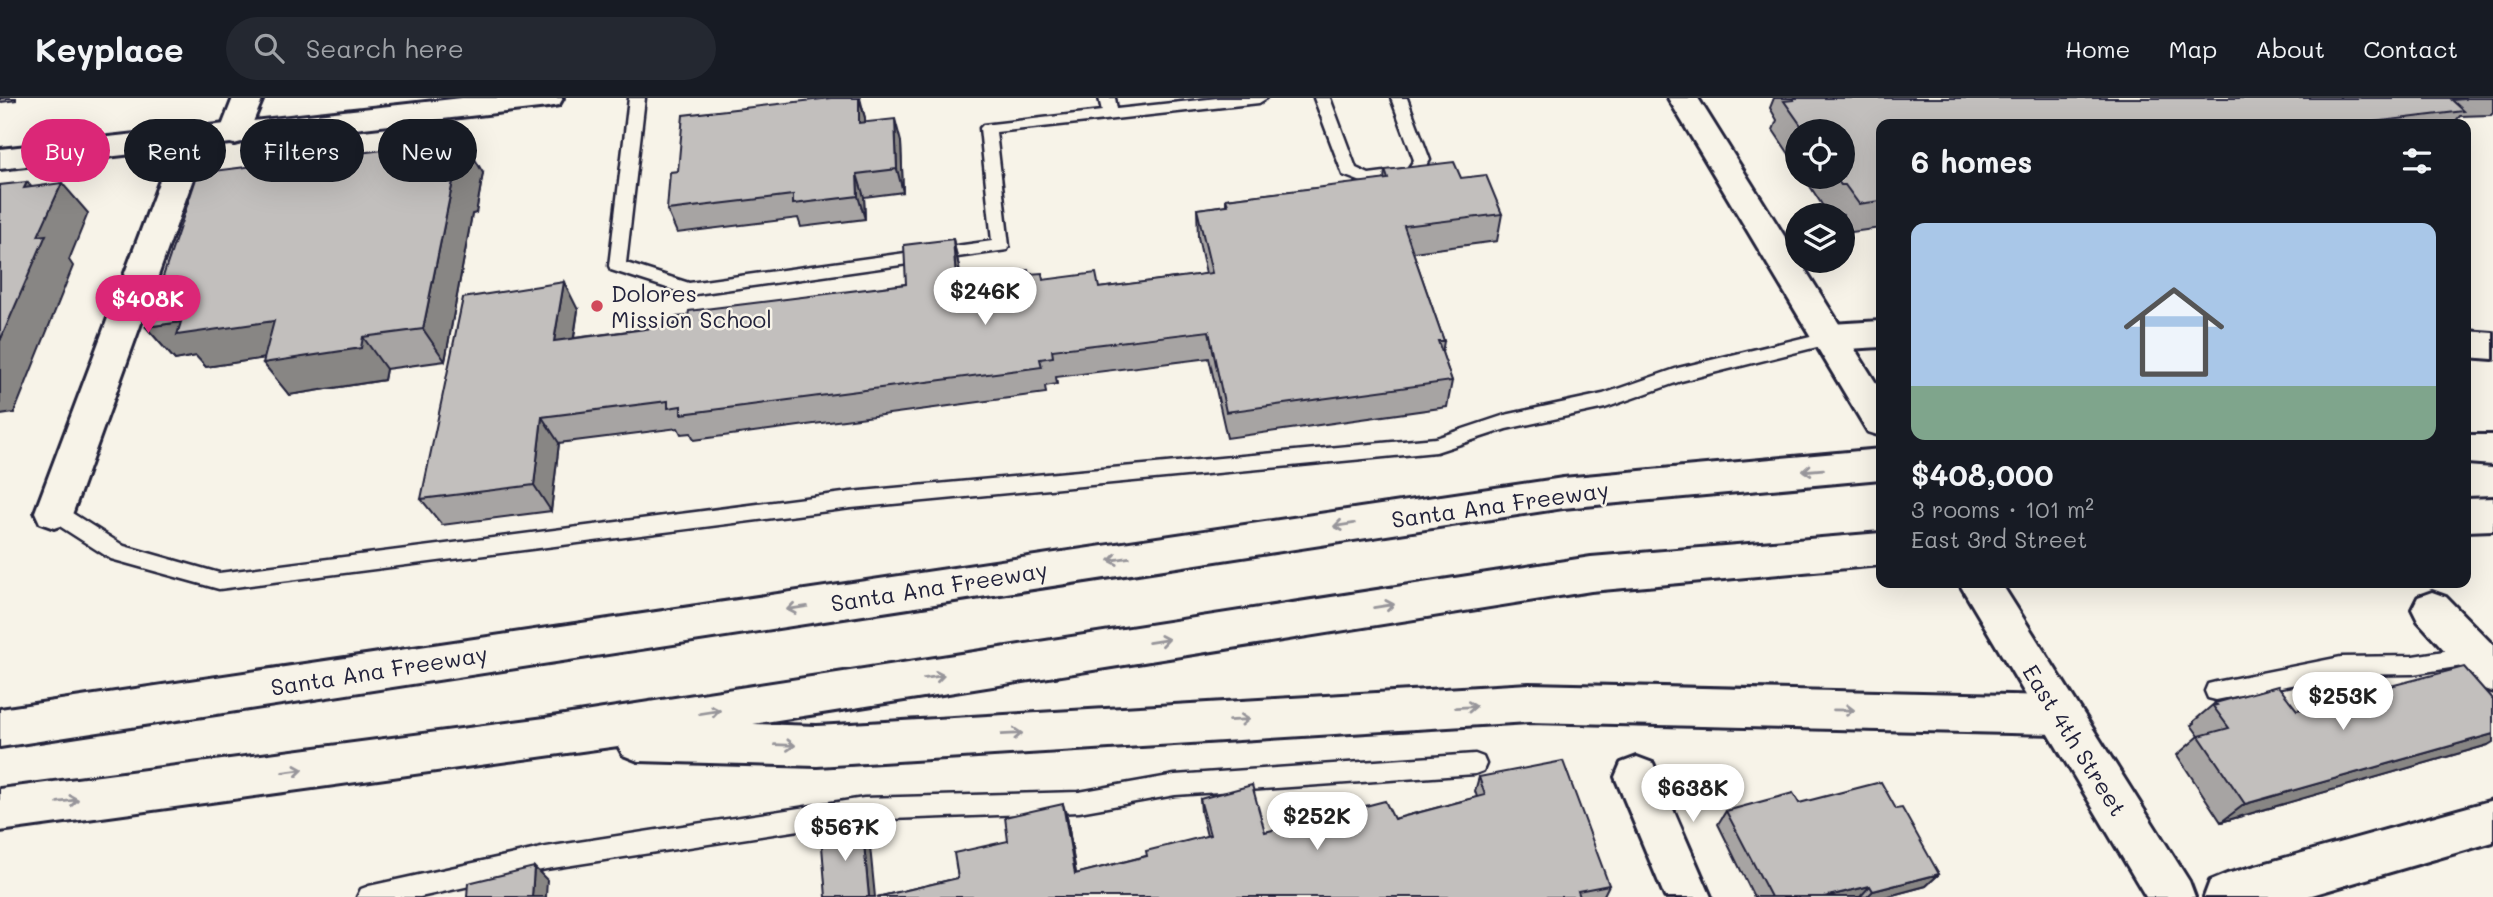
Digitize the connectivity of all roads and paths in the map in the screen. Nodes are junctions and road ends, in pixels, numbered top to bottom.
1 (248, 98) edge
2 (548, 98) edge
3 (637, 98) edge
4 (1107, 98) edge
5 (1259, 98) edge
6 (1322, 98) edge
7 (1399, 98) edge
8 (1684, 98) edge
9 (1111, 115) junction
10 (234, 134) junction
11 (226, 135) edge
12 (124, 147) edge
13 (0, 159) edge
14 (176, 182) edge
15 (1876, 334) edge
16 (1831, 337) junction
17 (2471, 344) edge
18 (2493, 346) edge
19 (1876, 414) edge
20 (2471, 449) edge
21 (2493, 450) edge
22 (1876, 464) edge
23 (54, 512) joint
24 (2493, 514) edge
25 (2471, 515) edge
26 (1876, 549) edge
27 (1982, 588) edge
28 (2432, 609) dead end
29 (2484, 664) edge
30 (2216, 691) dead end
31 (2058, 715) junction
32 (7, 725) edge
33 (545, 738) junction
34 (1475, 764) dead end
35 (1637, 776) dead end
36 (0, 810) edge
37 (2493, 821) edge
38 (369, 897) edge
39 (1688, 897) edge
40 (2172, 897) edge
41 (2227, 897) edge

1 - 10 main road
2 - 10 main road
3 - 9 lane
4 - 9 lane
5 - 9 lane
6 - 7 lane
8 - 16 main road
10 - 11 main road
12 - 13 main road
14 - 23 main road
15 - 16 main road
16 - 19 main road
16 - 23 lane
17 - 18 main road
20 - 21 main road
22 -> 32 main road, Santa Ana Freeway
24 - 25 main road
33 -> 26 main road
27 - 31 main road, East 4th Street
28 - 29 main road
29 - 30 lane
33 -> 31 main road
31 - 40 main road, East 4th Street
36 -> 33 main road
34 - 38 lane
35 - 39 main road
37 - 41 main road

